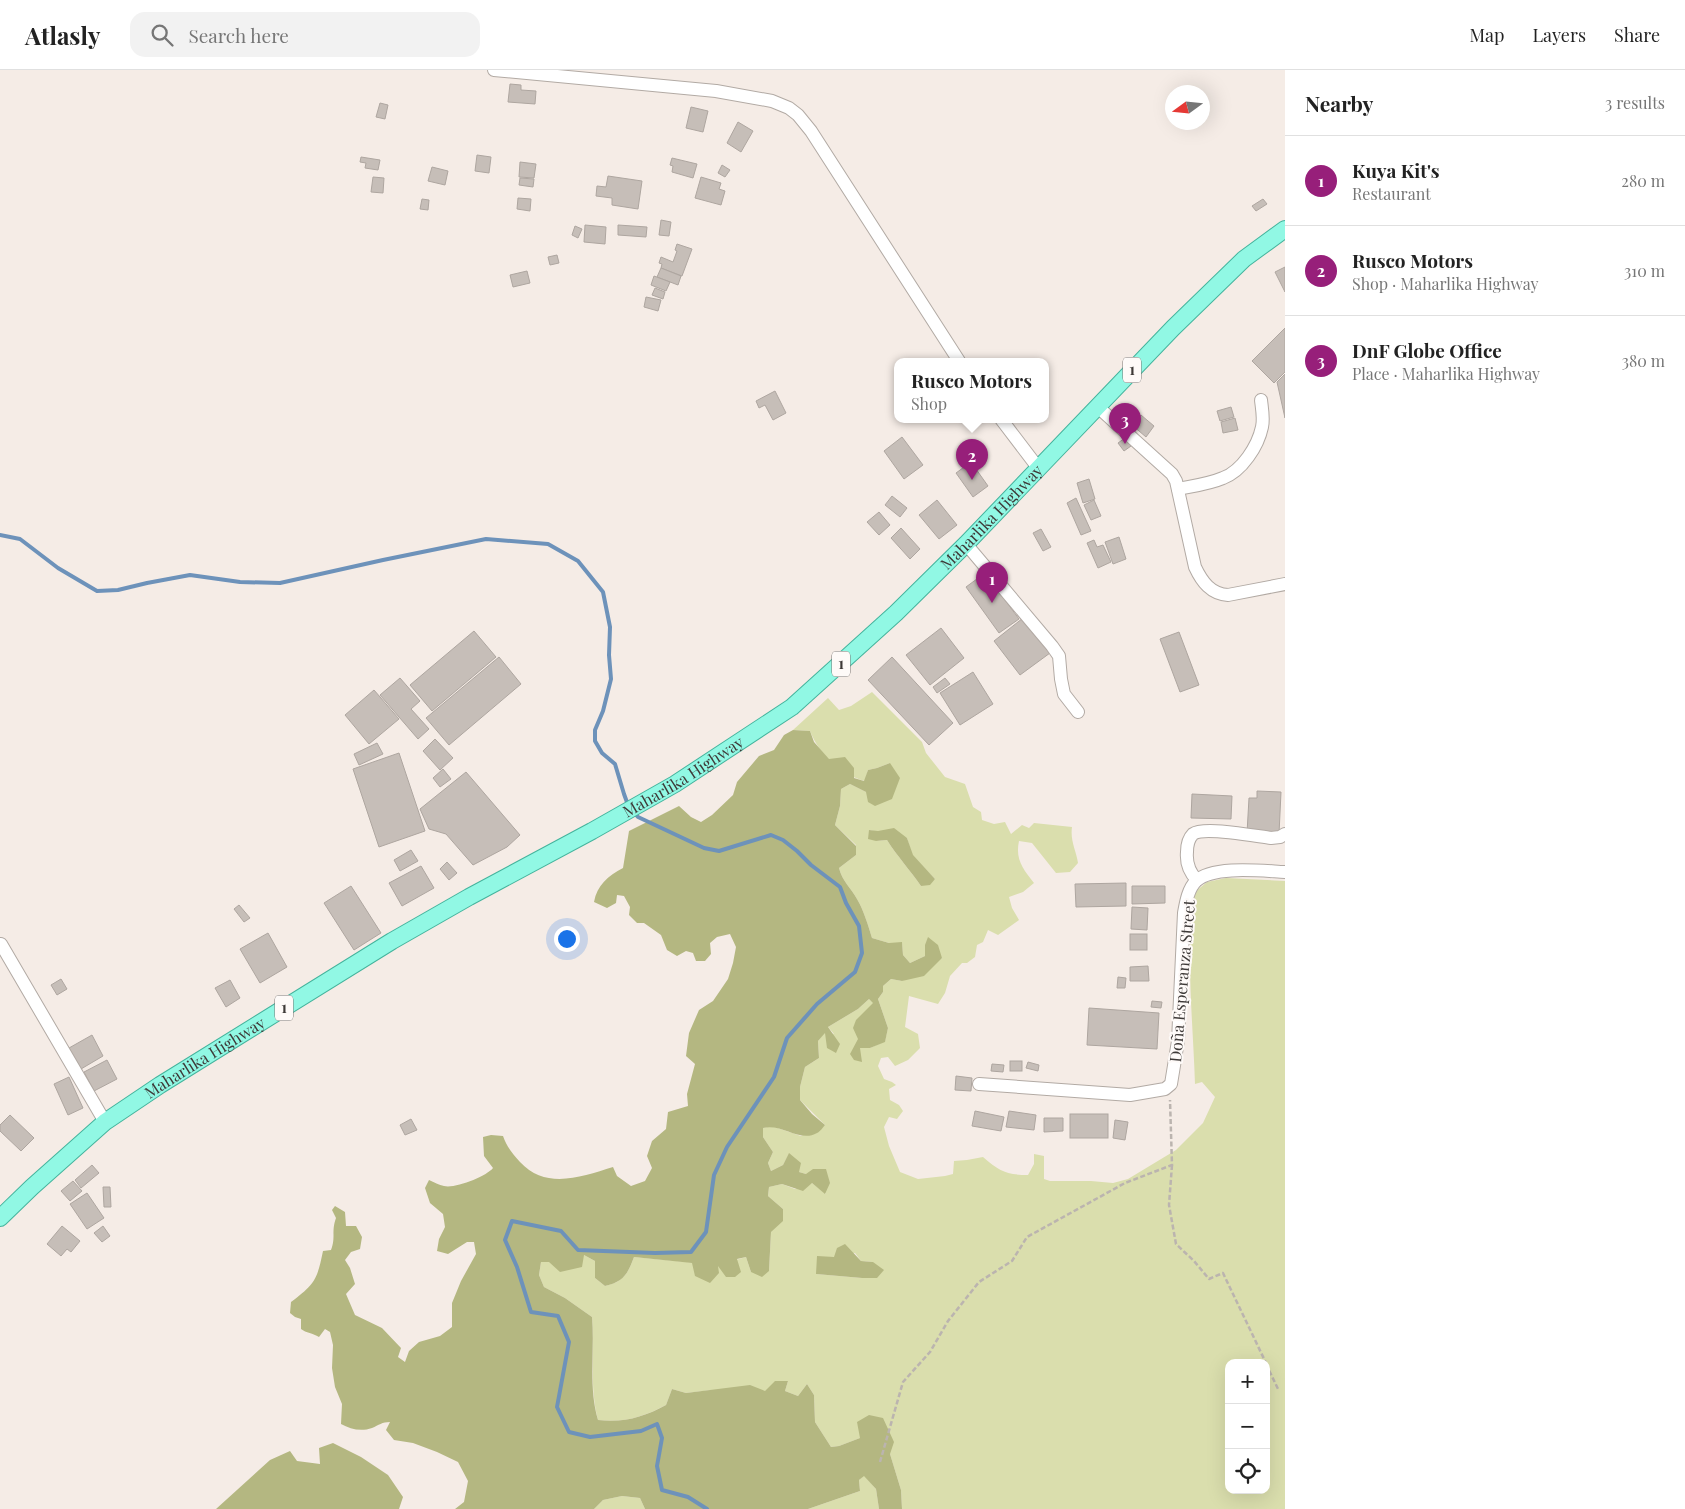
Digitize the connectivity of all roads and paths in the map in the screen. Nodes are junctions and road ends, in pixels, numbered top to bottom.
1 (494, 70) edge
2 (1285, 229) edge
3 (957, 358) edge
4 (1261, 400) dead end
5 (1098, 407) junction
6 (1004, 423) edge
7 (1039, 469) junction
8 (1178, 489) junction
9 (966, 544) junction
10 (1285, 584) edge
11 (1078, 712) dead end
12 (1285, 834) edge
13 (1285, 872) edge
14 (1197, 880) junction
15 (0, 944) edge
16 (979, 1084) dead end
17 (1169, 1103) dead end
18 (105, 1122) junction
19 (1172, 1165) junction
20 (0, 1218) edge
21 (1264, 1359) edge
22 (1270, 1372) edge
23 (1279, 1391) dead end
24 (880, 1462) dead end

1 - 3 street
2 - 5 main road, Maharlika Highway / 1
4 - 8 street
5 - 7 main road, Maharlika Highway / 1
5 - 8 street
6 - 7 street
7 - 9 main road, Maharlika Highway / 1
8 - 10 street
9 - 11 street
9 - 18 main road, Maharlika Highway / 1
12 - 14 street
13 - 14 street
14 - 16 street, Doña Esperanza Street
15 - 18 street
17 - 19 path
18 - 20 main road, Maharlika Highway / 1
19 - 21 path
19 - 24 path
22 - 23 path

